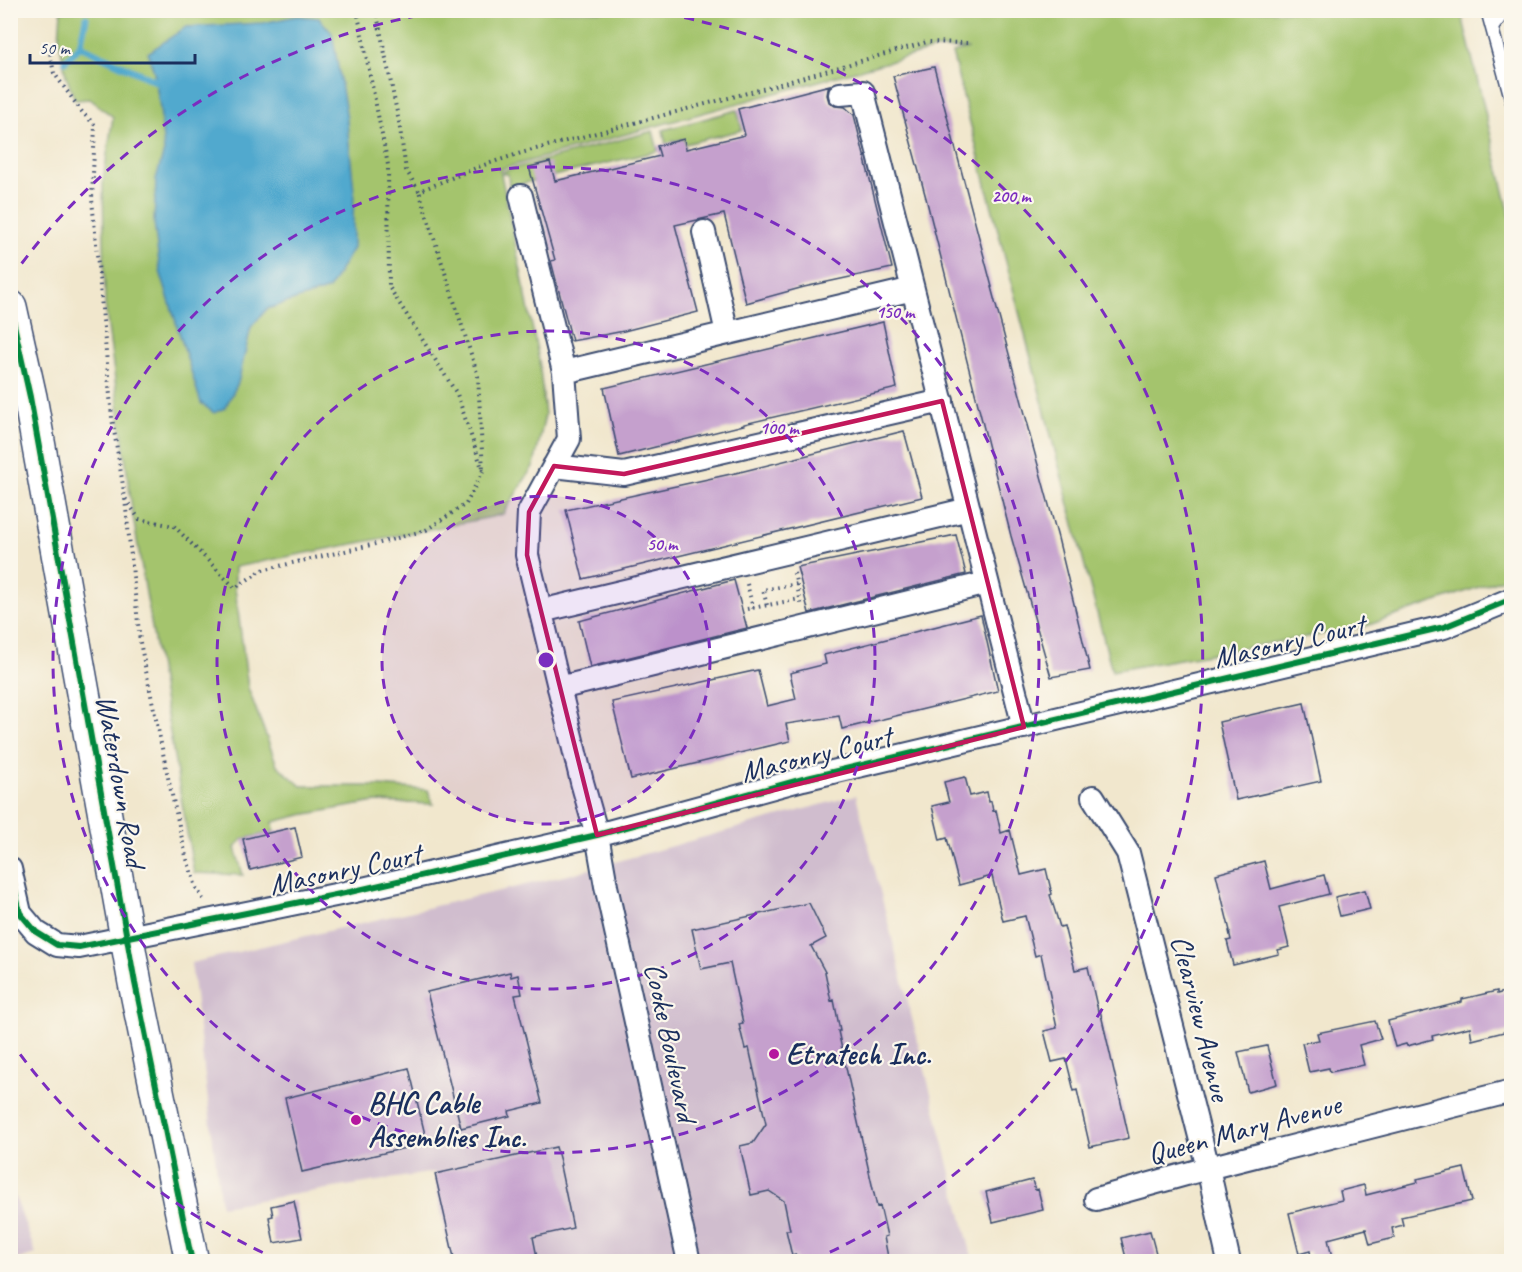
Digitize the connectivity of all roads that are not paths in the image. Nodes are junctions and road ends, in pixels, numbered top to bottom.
1 (1487, 10) edge
2 (1507, 10) edge
3 (1492, 28) junction
4 (840, 94) dead end
5 (1512, 102) edge
6 (521, 196) dead end
7 (704, 232) dead end
8 (913, 289) junction
9 (10, 307) edge
10 (727, 333) junction
11 (564, 372) junction
12 (942, 401) junction
13 (554, 466) junction
14 (969, 508) junction
15 (987, 583) junction
16 (1512, 599) edge
17 (541, 611) junction
18 (559, 688) junction
19 (1023, 727) junction
20 (1093, 797) dead end
21 (597, 835) junction
22 (10, 868) edge
23 (128, 938) junction
24 (1512, 1091) edge
25 (1208, 1168) junction
26 (1096, 1199) dead end
27 (192, 1262) edge
28 (689, 1262) edge
29 (1229, 1262) edge

1 - 3 lane
2 - 3 lane
3 - 5 lane
4 - 8 street
6 - 11 street, Cooke Boulevard
7 - 10 street
8 - 10 street
8 - 12 street
9 - 23 main road, Waterdown Road
10 - 11 street
11 - 13 street, Cooke Boulevard
12 - 13 street
12 - 14 street
13 - 17 street, Cooke Boulevard
14 - 15 street
14 - 17 street
15 - 18 street
15 - 19 street
16 - 19 street, Masonry Court
17 - 18 street, Cooke Boulevard
18 - 21 street, Cooke Boulevard
19 - 21 street, Masonry Court
20 - 25 street, Clearview Avenue
21 - 23 street, Masonry Court
21 - 28 street, Cooke Boulevard
22 - 23 street, Masonry Court
23 - 27 main road, Waterdown Road
24 - 25 street, Queen Mary Avenue
25 - 26 street, Queen Mary Avenue
25 - 29 street, Clearview Avenue

